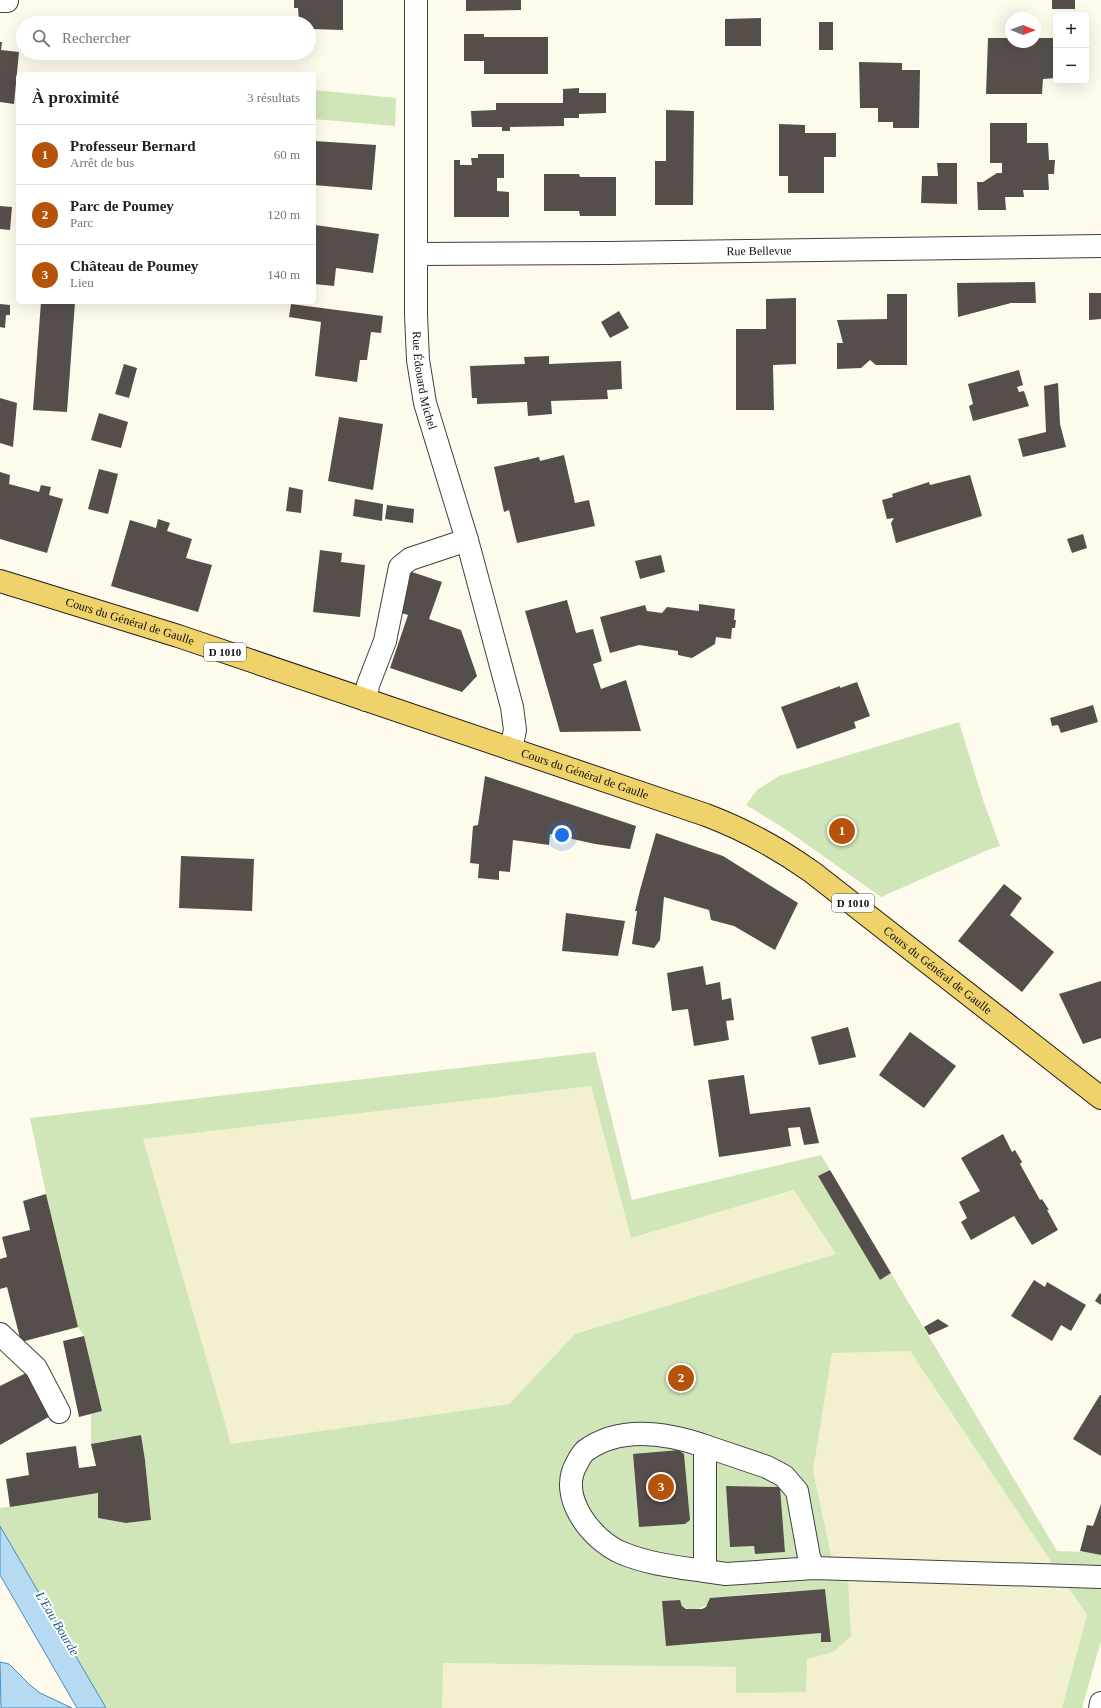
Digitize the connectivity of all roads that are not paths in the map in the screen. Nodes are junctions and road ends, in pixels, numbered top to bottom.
1 (416, 0) edge
2 (1101, 246) edge
3 (416, 254) junction
4 (467, 540) junction
5 (0, 581) edge
6 (366, 700) junction
7 (511, 749) junction
8 (1101, 1098) edge
9 (0, 1334) edge
10 (60, 1412) dead end
11 (705, 1446) junction
12 (814, 1568) junction
13 (705, 1572) junction
14 (1101, 1577) edge
15 (1101, 1703) edge
16 (1100, 1708) edge

1 - 3 street, Rue Édouard Michel
2 - 3 street, Rue Bellevue
3 - 4 street, Rue Édouard Michel
4 - 6 street
4 - 7 street, Rue Édouard Michel
5 - 6 main road, Cours du Général de Gaulle / D 1010
6 - 7 main road, Cours du Général de Gaulle / D 1010
7 - 8 main road, Cours du Général de Gaulle / D 1010
9 - 10 street
11 - 12 street
11 - 13 street
11 - 13 street
12 - 13 street
12 - 14 street
15 - 16 street

